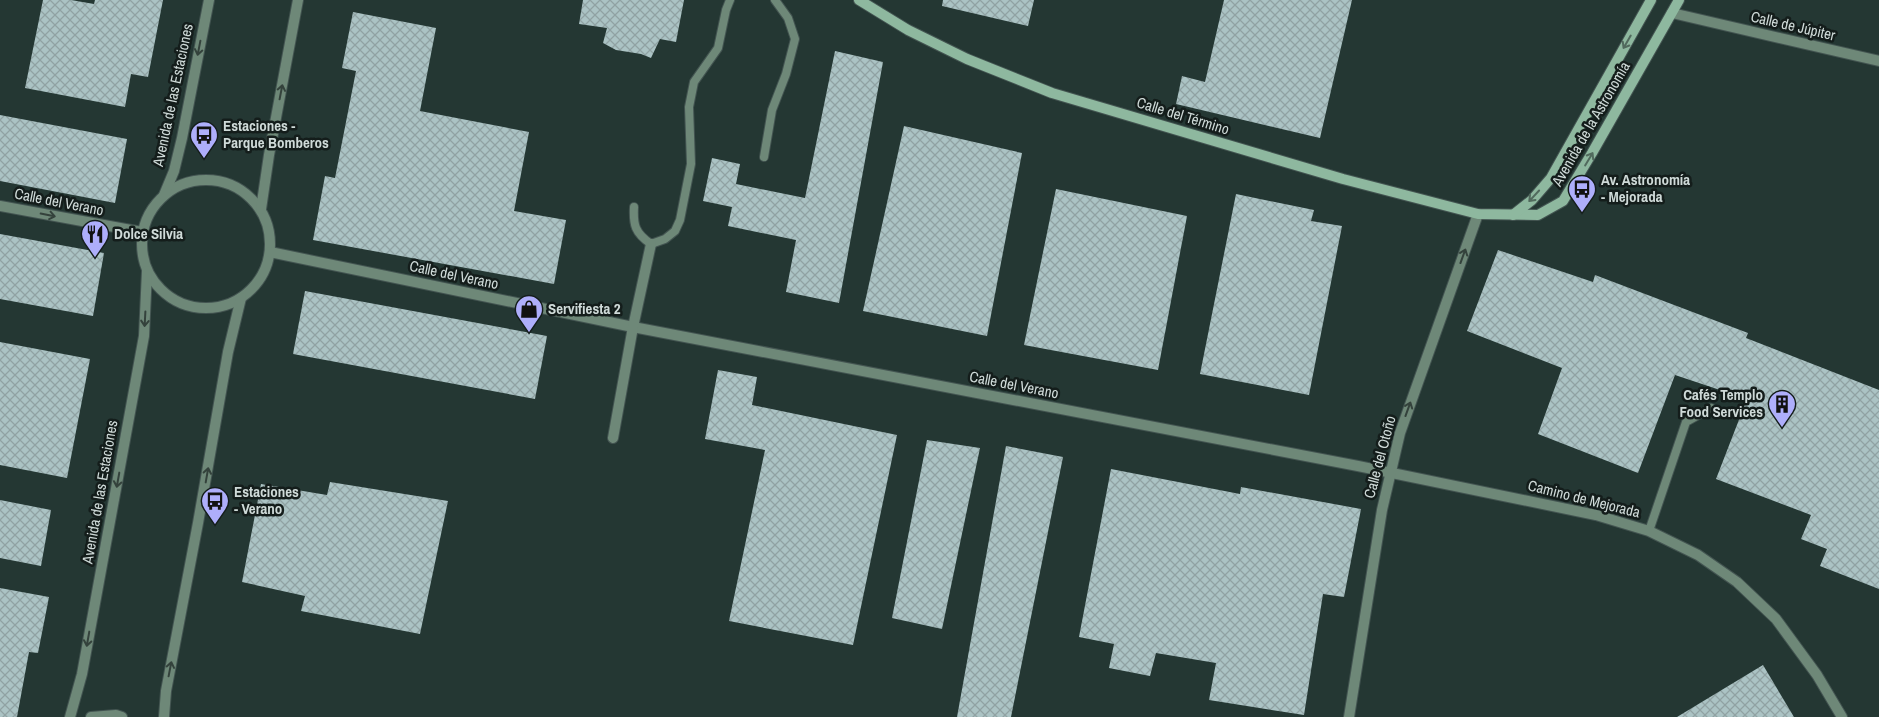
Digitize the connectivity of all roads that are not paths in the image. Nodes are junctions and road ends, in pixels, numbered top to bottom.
1 (208, 0) edge
2 (298, 0) edge
3 (730, 0) edge
4 (775, 0) edge
5 (859, 0) edge
6 (1651, 0) edge
7 (1679, 0) edge
8 (1672, 13) junction
9 (1879, 61) edge
10 (764, 157) dead end
11 (164, 195) junction
12 (0, 206) edge
13 (634, 207) dead end
14 (261, 209) junction
15 (1478, 214) junction
16 (1513, 215) junction
17 (142, 232) junction
18 (651, 244) junction
19 (270, 252) junction
20 (147, 271) junction
21 (241, 298) junction
22 (633, 327) junction
23 (1710, 408) dead end
24 (613, 438) dead end
25 (1390, 472) junction
26 (1649, 531) junction
27 (70, 717) edge
28 (91, 717) edge
29 (122, 717) edge
30 (164, 717) edge
31 (1349, 717) edge
32 (1842, 717) edge

1 -> 11 street, Avenida de las Estaciones
14 -> 2 street
3 - 18 lane
4 - 10 lane
5 - 15 street, Calle del Término
6 -> 16 street, Avenida de la Astronomía
7 - 8 street, Avenida de la Astronomía
8 - 9 street, Calle de Júpiter
16 -> 8 street, Avenida de la Astronomía
11 - 14 street
11 - 17 street
12 -> 17 street, Calle del Verano
13 - 18 lane
14 - 19 street
15 - 16 street, Calle del Término
25 -> 15 street, Calle del Otoño
17 - 20 street
18 - 22 street
19 - 21 street
19 - 22 street, Calle del Verano
20 - 21 street
20 -> 27 street, Avenida de las Estaciones
30 -> 21 street
22 - 24 street
22 - 25 street, Calle del Verano
23 - 26 lane
25 - 26 street, Camino de Mejorada
25 - 31 street, Calle del Otoño
26 - 32 street, Camino de Mejorada
28 - 29 street

